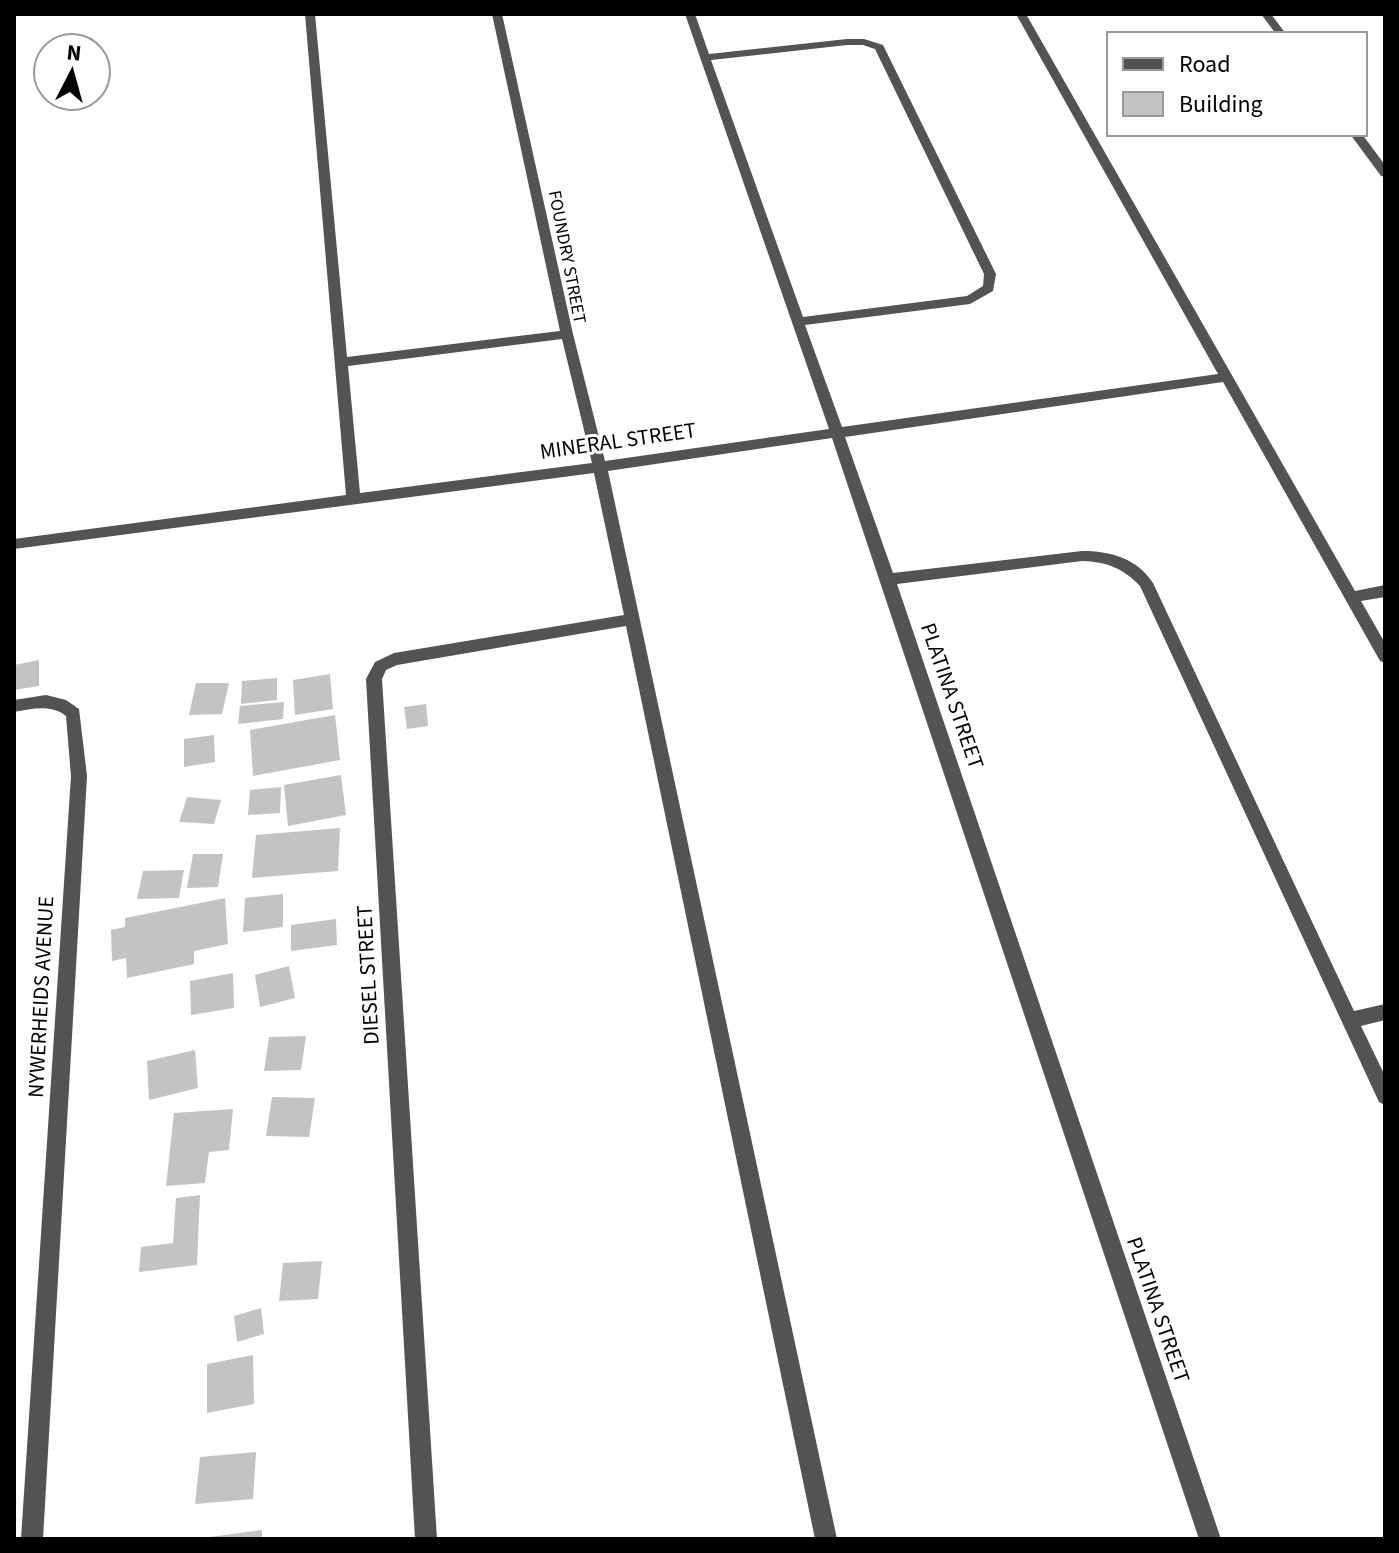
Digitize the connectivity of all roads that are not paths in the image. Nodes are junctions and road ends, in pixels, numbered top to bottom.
1 (310, 14) edge
2 (497, 14) edge
3 (690, 14) edge
4 (1021, 14) edge
5 (1266, 14) edge
6 (1280, 32) edge
7 (707, 57) junction
8 (1357, 136) edge
9 (1385, 173) edge
10 (798, 322) junction
11 (567, 334) junction
12 (342, 362) junction
13 (1226, 377) junction
14 (836, 432) junction
15 (600, 467) junction
16 (353, 498) junction
17 (14, 544) edge
18 (888, 579) junction
19 (1385, 591) edge
20 (1352, 597) junction
21 (632, 619) junction
22 (1385, 657) edge
23 (14, 706) edge
24 (1385, 1012) edge
25 (1350, 1020) junction
26 (1385, 1096) edge
27 (32, 1539) edge
28 (426, 1539) edge
29 (826, 1539) edge
30 (1210, 1539) edge

1 - 12 street
2 - 11 street, FOUNDRY STREET
3 - 7 street, PLATINA STREET
4 - 13 street
5 - 6 street
7 - 10 street, PLATINA STREET
7 - 10 street
8 - 9 street
10 - 14 street, PLATINA STREET
11 - 12 street, FOUNDRY STREET
11 - 15 street
12 - 16 street
13 - 14 street, MINERAL STREET
13 - 20 street
14 - 15 street, MINERAL STREET
14 - 18 street, PLATINA STREET
15 - 16 street, MINERAL STREET
15 - 21 street
16 - 17 street, MINERAL STREET
18 - 25 street
18 - 30 street, PLATINA STREET
19 - 20 street
20 - 22 street
21 - 28 street, DIESEL STREET
21 - 29 street
23 - 27 street, NYWERHEIDS AVENUE
24 - 25 street
25 - 26 street

